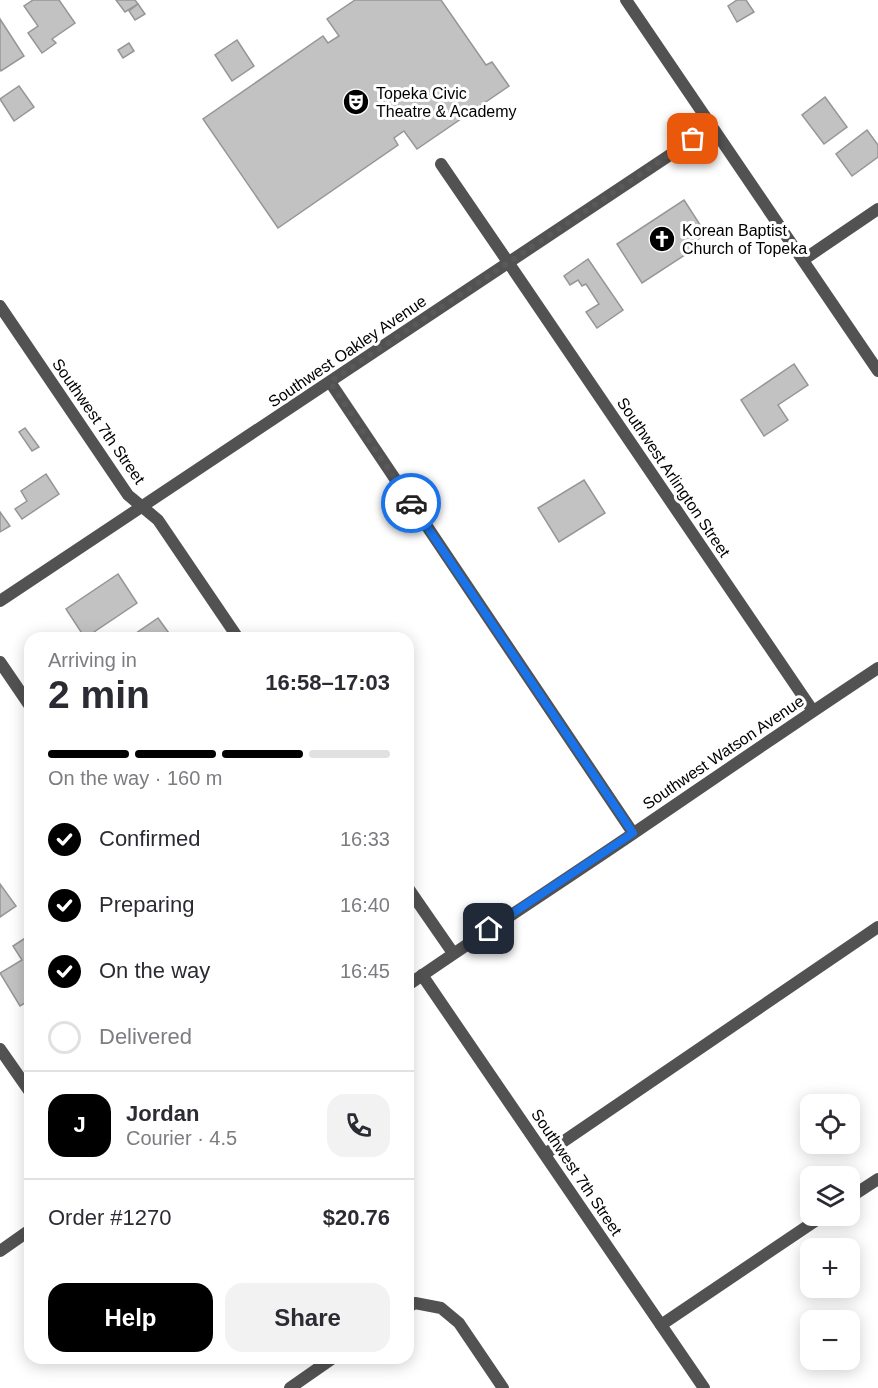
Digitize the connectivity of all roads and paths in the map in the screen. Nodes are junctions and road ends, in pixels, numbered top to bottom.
1 (626, 0) edge
2 (712, 127) junction
3 (441, 164) dead end
4 (878, 209) edge
5 (802, 260) junction
6 (508, 262) junction
7 (0, 306) edge
8 (878, 371) edge
9 (330, 382) junction
10 (142, 507) junction
11 (0, 601) edge
12 (234, 632) edge
13 (0, 662) edge
14 (878, 668) edge
15 (24, 697) edge
16 (813, 711) junction
17 (633, 833) junction
18 (414, 897) edge
19 (878, 927) edge
20 (453, 953) junction
21 (422, 975) junction
22 (414, 981) edge
23 (0, 1049) edge
24 (24, 1083) edge
25 (545, 1154) junction
26 (878, 1179) edge
27 (860, 1191) edge
28 (808, 1226) edge
29 (24, 1234) edge
30 (0, 1251) edge
31 (414, 1304) edge
32 (661, 1325) junction
33 (324, 1364) edge
34 (290, 1388) edge
35 (503, 1388) edge
36 (704, 1388) edge

1 - 2 street
2 - 5 street
2 - 6 street, Southwest Oakley Avenue
3 - 6 street, Southwest Arlington Street
4 - 5 street
5 - 8 street
6 - 9 street, Southwest Oakley Avenue
6 - 16 street, Southwest Arlington Street
7 - 10 street, Southwest 7th Street
9 - 10 street, Southwest Oakley Avenue
9 - 17 street
10 - 11 street, Southwest Oakley Avenue
10 - 12 street, Southwest 7th Street
13 - 15 street
14 - 16 street, Southwest Watson Avenue
16 - 17 street, Southwest Watson Avenue
17 - 20 street, Southwest Watson Avenue
18 - 20 street
19 - 25 street
20 - 21 street, Southwest Watson Avenue
21 - 22 street, Southwest Watson Avenue
21 - 25 street, Southwest 7th Street
23 - 24 street
25 - 32 street, Southwest 7th Street
26 - 27 street
28 - 32 street
29 - 30 street
31 - 35 street
32 - 36 street, Southwest 7th Street
33 - 34 street

